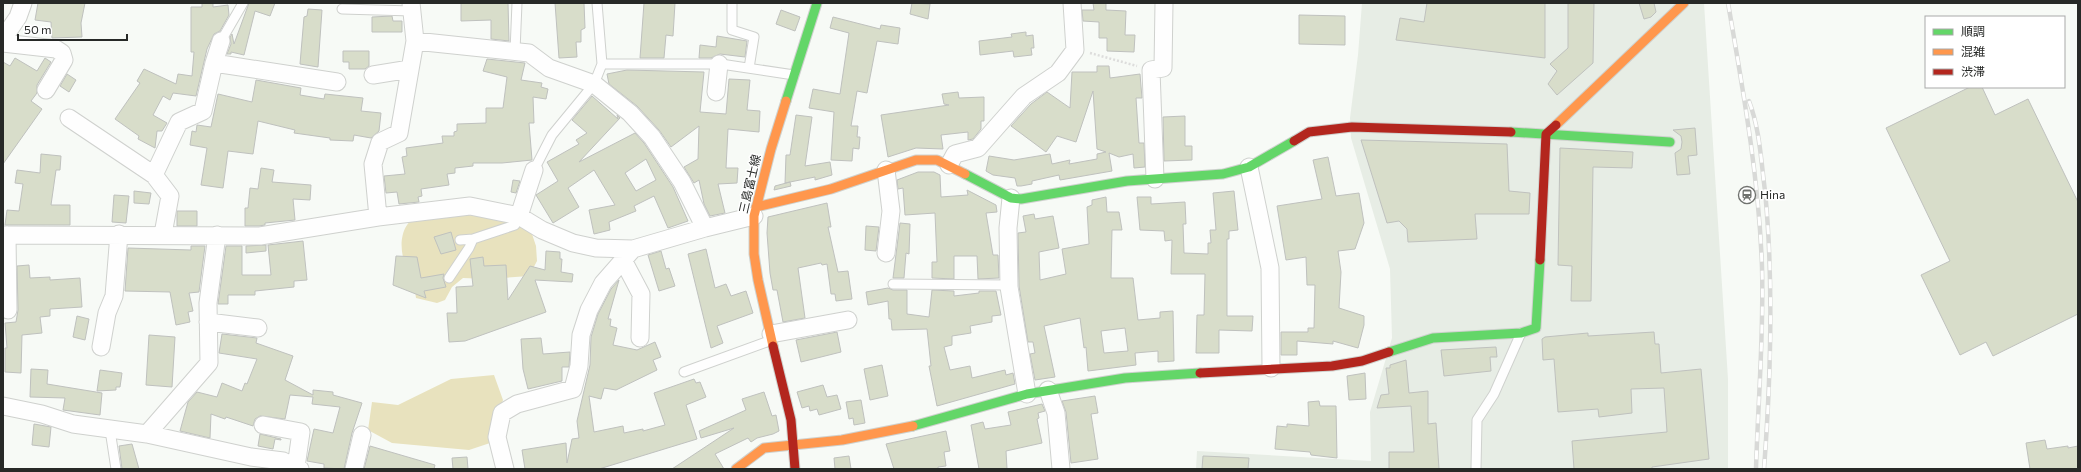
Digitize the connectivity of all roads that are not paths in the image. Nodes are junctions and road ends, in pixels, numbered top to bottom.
1 (23, 3) edge
2 (242, 3) edge
3 (517, 3) edge
4 (597, 3) edge
5 (732, 3) edge
6 (817, 3) edge
7 (1072, 3) edge
8 (1164, 3) edge
9 (1684, 3) edge
10 (411, 7) edge
11 (342, 10) dead end
12 (3, 39) edge
13 (415, 40) junction
14 (221, 41) joint
15 (3, 43) edge
16 (516, 51) junction
17 (214, 63) junction
18 (602, 64) junction
19 (719, 64) junction
20 (749, 68) junction
21 (410, 69) junction
22 (373, 75) dead end
23 (794, 75) junction
24 (337, 82) dead end
25 (594, 84) junction
26 (46, 90) dead end
27 (716, 92) dead end
28 (68, 118) dead end
29 (1546, 134) junction
30 (1670, 142) dead end
31 (949, 165) junction
32 (1249, 167) junction
33 (534, 170) joint
34 (886, 170) junction
35 (154, 176) junction
36 (1155, 179) junction
37 (1011, 198) junction
38 (755, 212) junction
39 (519, 216) junction
40 (378, 217) junction
41 (705, 228) junction
42 (119, 234) junction
43 (163, 234) junction
44 (5, 235) edge
45 (217, 235) junction
46 (472, 238) junction
47 (460, 240) dead end
48 (886, 253) dead end
49 (628, 255) junction
50 (450, 278) dead end
51 (893, 284) dead end
52 (1009, 285) junction
53 (8, 310) dead end
54 (848, 320) dead end
55 (208, 322) junction
56 (258, 328) dead end
57 (1521, 333) junction
58 (772, 337) junction
59 (640, 338) dead end
60 (101, 346) dead end
61 (1271, 368) junction
62 (684, 372) dead end
63 (1048, 390) junction
64 (1027, 394) junction
65 (3, 406) edge
66 (263, 425) dead end
67 (110, 430) junction
68 (147, 434) junction
69 (362, 436) dead end
70 (793, 444) junction
71 (298, 468) edge
72 (116, 469) edge
73 (354, 469) edge
74 (506, 469) edge
75 (736, 469) edge
76 (795, 469) edge
77 (1061, 469) edge
78 (1476, 469) edge

1 - 12 street
2 - 14 lane
3 - 16 lane
4 - 18 lane
5 - 20 lane
6 - 23 street, 三島富士線
7 - 31 street
8 - 36 street
9 - 29 street
10 - 11 lane
10 - 13 street
13 - 16 street
13 - 21 street
14 - 17 street
15 - 26 street
16 - 25 street
17 - 24 street
17 - 35 street
18 - 19 lane
18 - 25 lane
19 - 20 lane
19 - 27 street
20 - 23 lane
21 - 22 street
21 - 40 street
23 - 38 street, 三島富士線
25 - 33 lane
25 - 41 street
28 - 35 street
29 - 30 street
29 - 32 street
29 - 57 street
31 - 34 street
31 - 37 street
32 - 36 street
32 - 61 street
33 - 39 street
34 - 38 street
34 - 48 street
35 - 43 street
36 - 37 street
37 - 52 street
38 - 41 street
38 - 58 street, 三島富士線
39 - 40 street
39 - 46 lane
39 - 49 street
40 - 45 street
41 - 49 street
42 - 43 street
42 - 44 street
42 - 60 street
43 - 45 street
44 - 53 street
45 - 55 street
46 - 47 lane
46 - 50 lane
49 - 59 street
49 - 74 street
51 - 52 lane
52 - 64 street
54 - 58 street
55 - 56 street
55 - 68 street
57 - 61 street
57 - 78 lane
58 - 62 lane
58 - 70 street, 三島富士線
61 - 63 street
63 - 64 street
63 - 77 street
64 - 70 street
65 - 67 street
66 - 71 street
67 - 68 street
67 - 72 lane
68 - 71 street
69 - 73 street
70 - 75 street
70 - 76 street, 三島富士線

